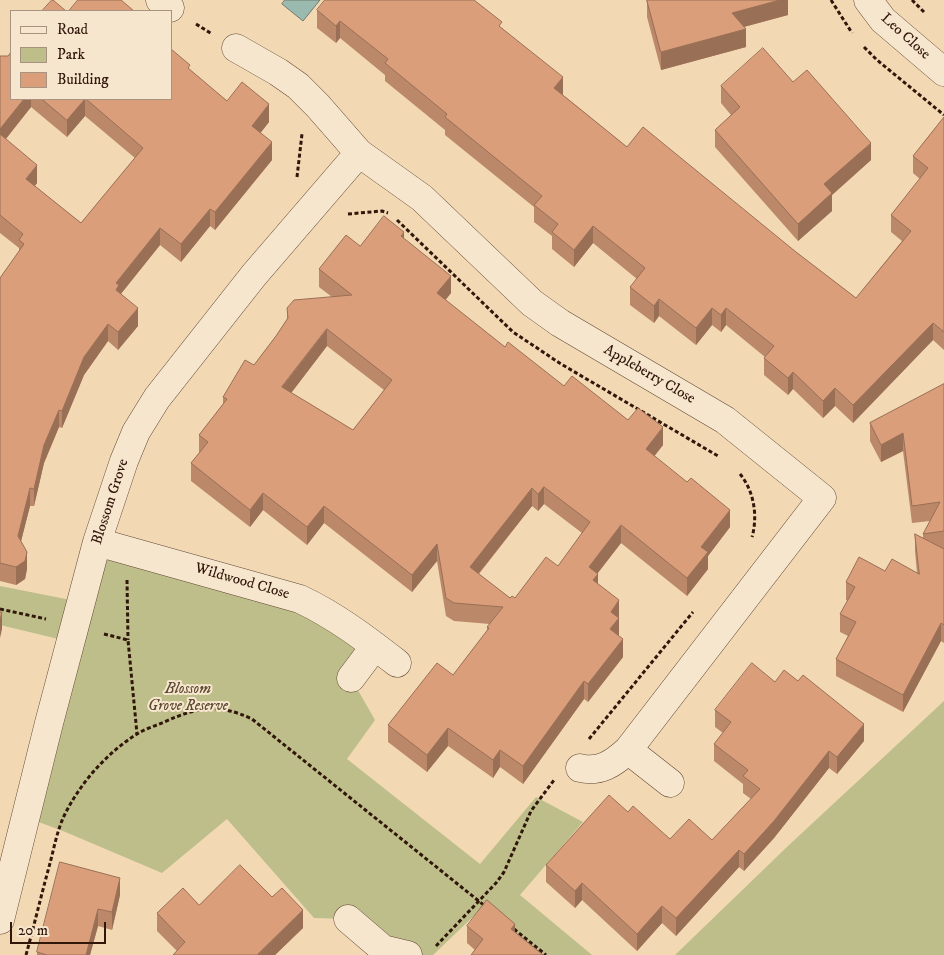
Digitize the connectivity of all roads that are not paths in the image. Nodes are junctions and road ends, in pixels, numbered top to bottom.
1 (868, 0) edge
2 (236, 48) road end
3 (944, 72) edge
4 (359, 153) junction
5 (97, 542) junction
6 (376, 646) junction
7 (398, 663) dead end
8 (351, 678) dead end
9 (628, 750) junction
10 (569, 771) road end
11 (670, 783) dead end
12 (348, 919) dead end
13 (0, 920) edge
14 (401, 952) edge

1 - 3 street, Leo Close
2 - 4 street, Appleberry Close
4 - 5 street, Blossom Grove
4 - 9 street, Appleberry Close
5 - 6 street, Wildwood Close
5 - 13 street, Blossom Grove
6 - 7 street, Wildwood Close
6 - 8 street
9 - 10 street, Appleberry Close
9 - 11 street
12 - 14 street

